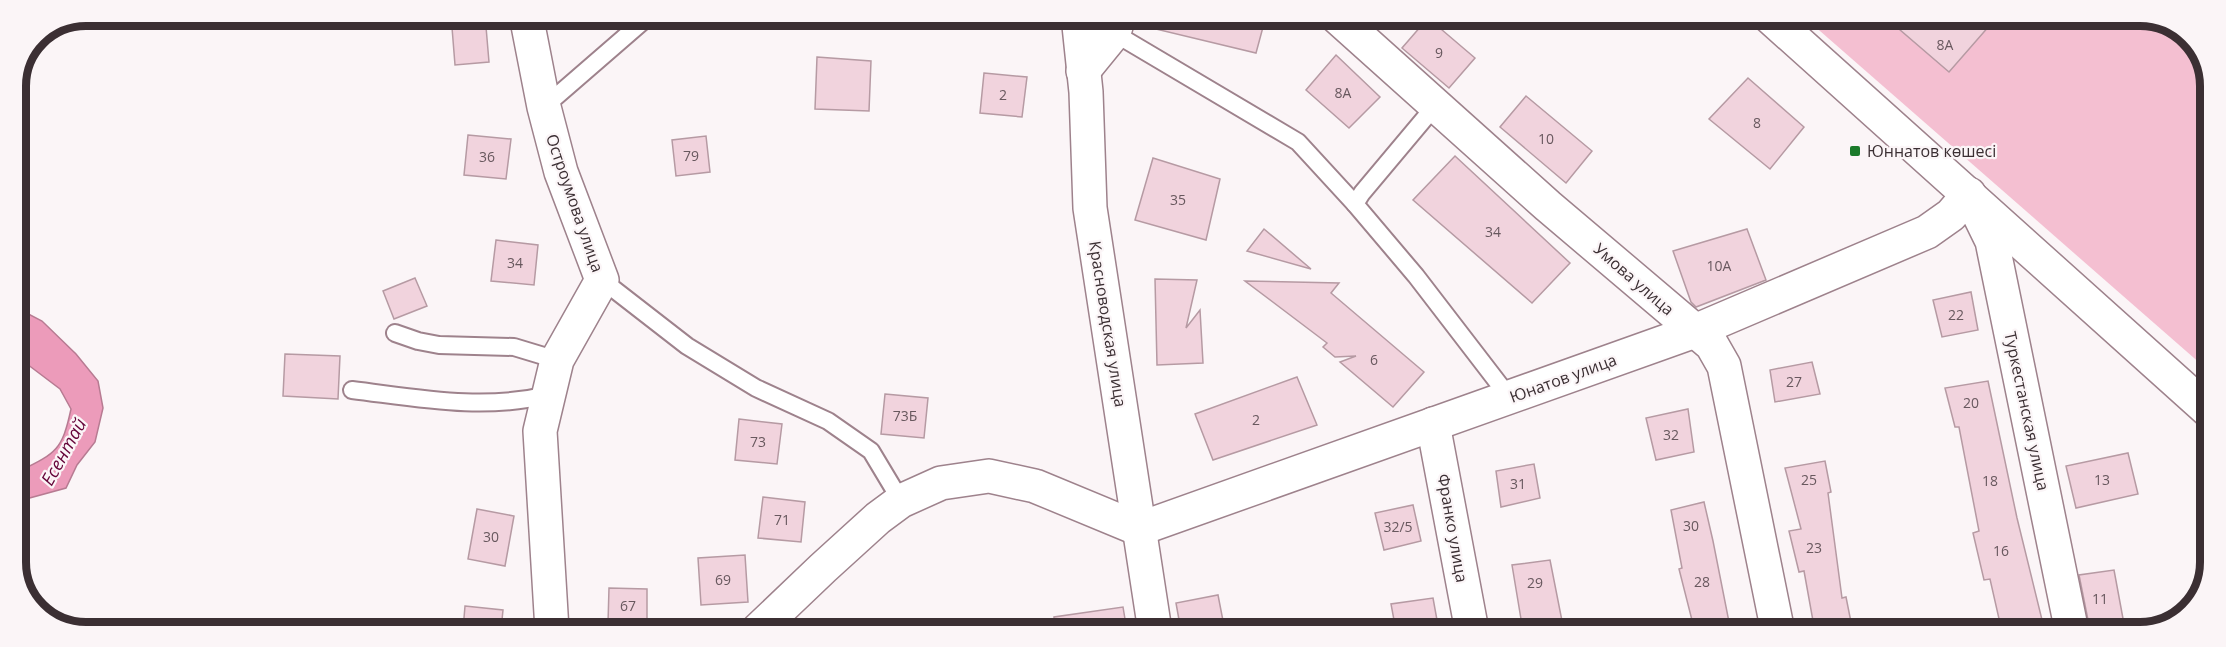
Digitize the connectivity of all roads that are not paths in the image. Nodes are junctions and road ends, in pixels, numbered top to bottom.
1 (528, 26) edge
2 (637, 26) edge
3 (1079, 26) edge
4 (1115, 26) edge
5 (1119, 26) edge
6 (1347, 26) edge
7 (1780, 26) edge
8 (1083, 71) junction
9 (1435, 106) junction
10 (544, 107) junction
11 (1969, 194) junction
12 (1355, 204) junction
13 (602, 280) junction
14 (1695, 331) junction
15 (395, 333) dead end
16 (557, 360) junction
17 (352, 390) dead end
18 (548, 395) junction
19 (1509, 397) junction
20 (2200, 403) edge
21 (1433, 424) junction
22 (901, 501) junction
23 (1139, 529) junction
24 (552, 622) edge
25 (766, 622) edge
26 (1154, 622) edge
27 (1470, 622) edge
28 (1776, 622) edge
29 (2070, 622) edge

1 - 10 street, Остроумова улица
2 - 10 lane
3 - 8 street, Красноводская улица
4 - 8 street
5 - 12 lane
6 - 9 street, Умова улица
7 - 11 street
8 - 23 street, Красноводская улица
9 - 12 lane
9 - 14 street, Умова улица
10 - 13 street, Остроумова улица
11 - 14 street, Юнатов улица
11 - 20 street
11 - 29 street, Туркестанская улица
12 - 19 lane
13 - 16 street, Остроумова улица
13 - 22 lane
14 - 19 street, Юнатов улица
14 - 28 street, Умова улица
15 - 16 lane
16 - 18 street, Остроумова улица
17 - 18 lane
18 - 24 street, Остроумова улица
19 - 21 street, Юнатов улица
21 - 23 street, Юнатов улица
21 - 27 street, Франко улица
22 - 23 street
22 - 25 street
23 - 26 street, Красноводская улица

